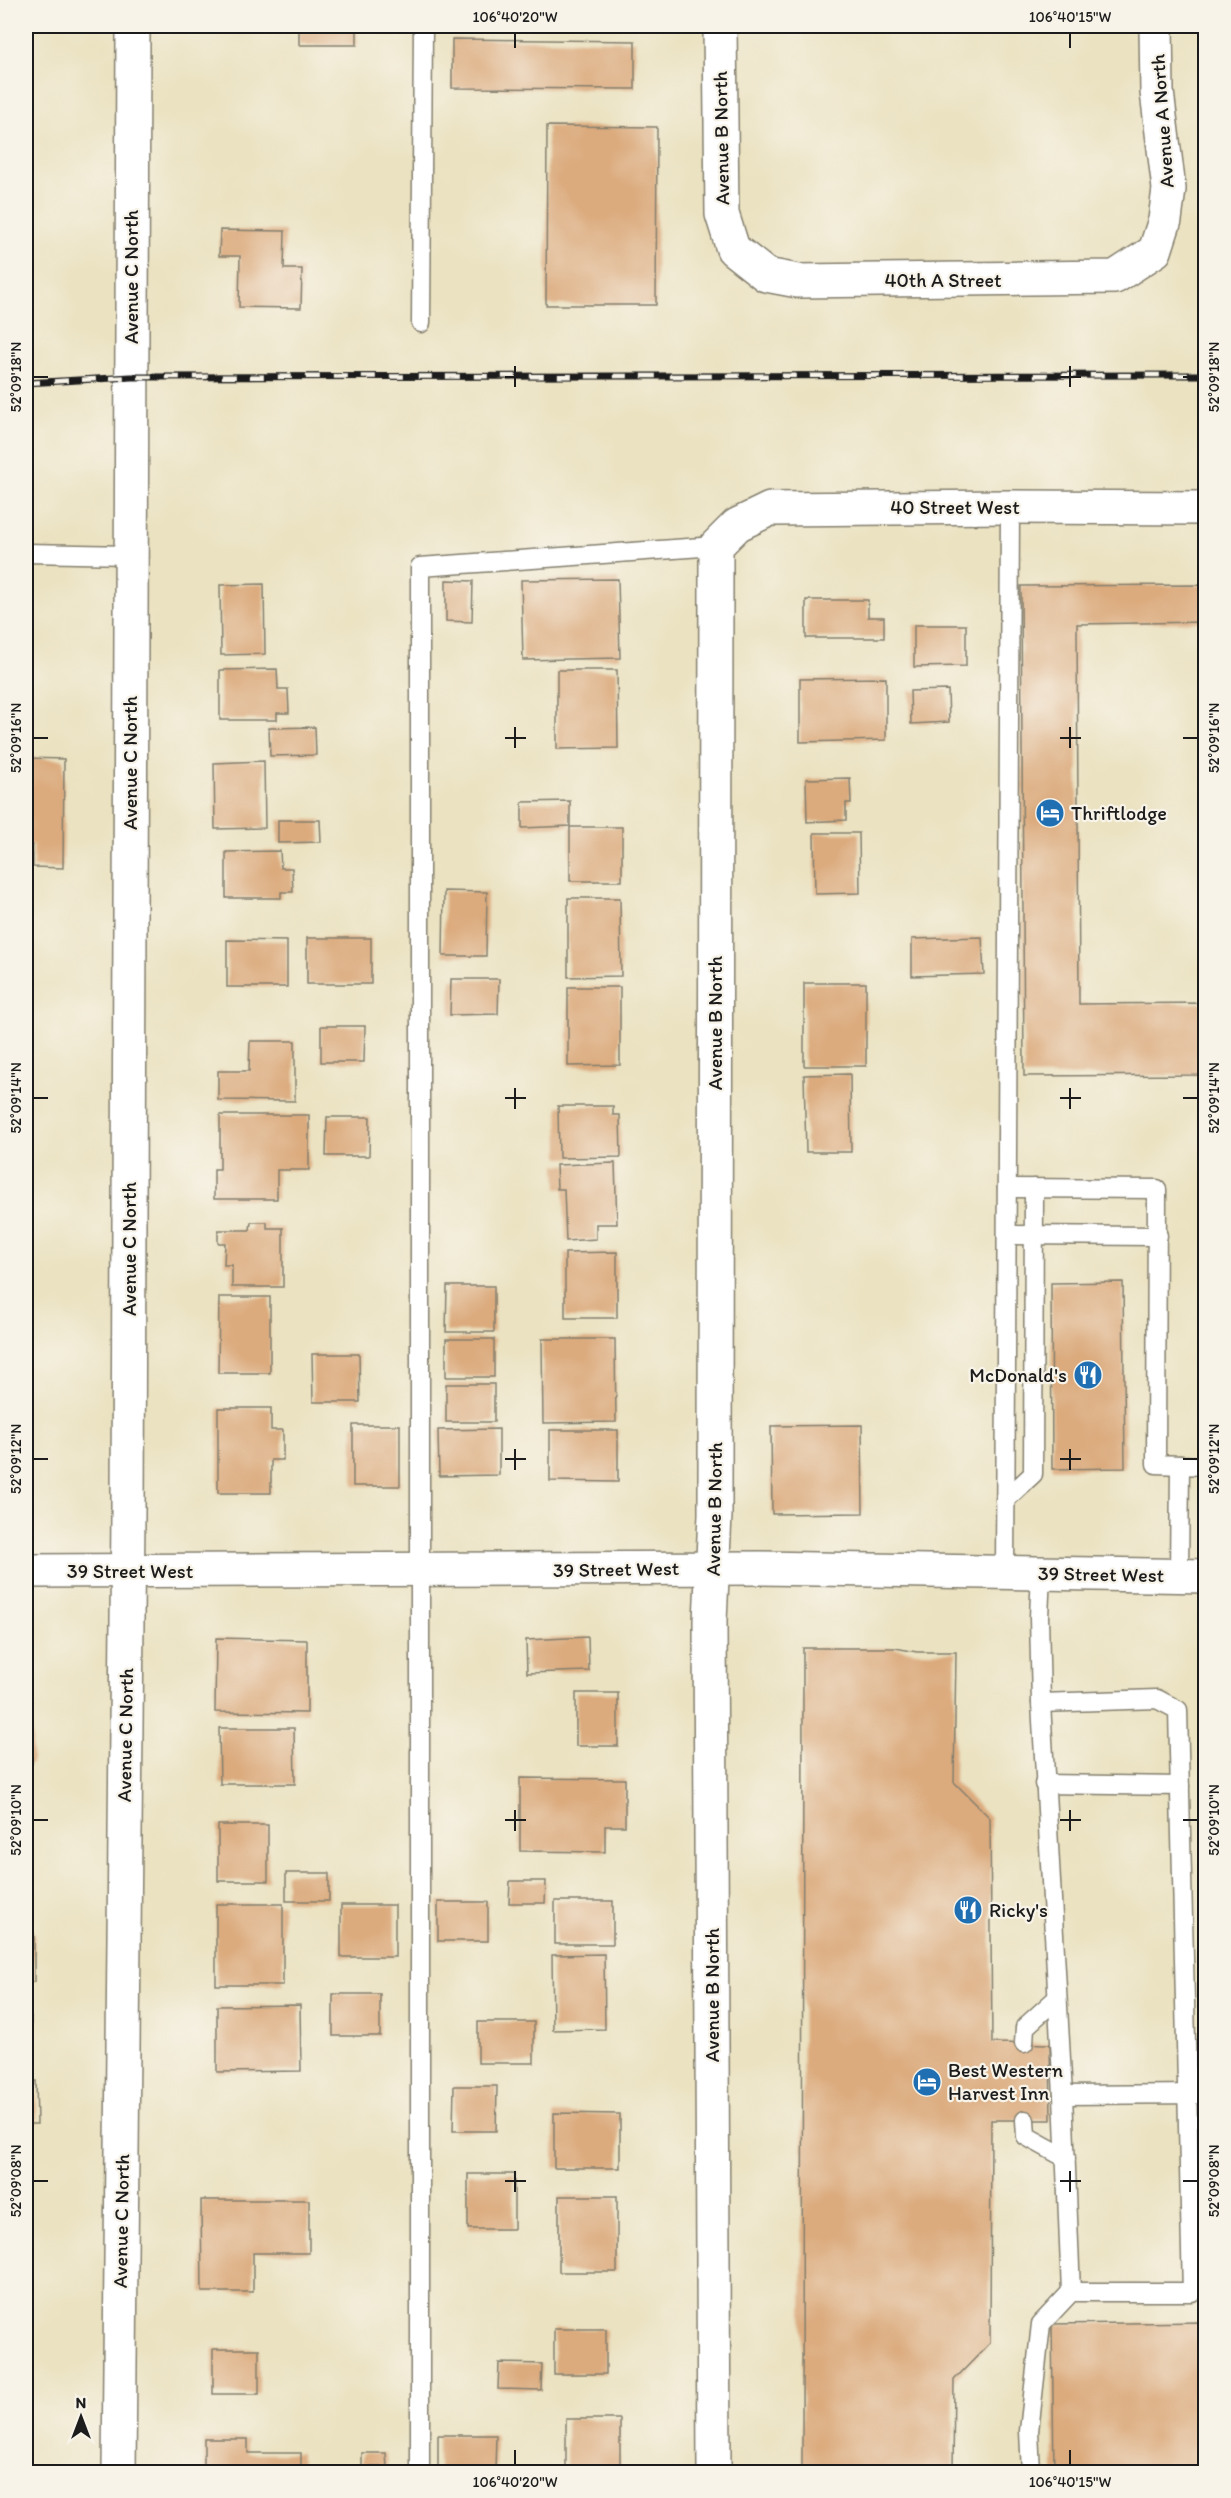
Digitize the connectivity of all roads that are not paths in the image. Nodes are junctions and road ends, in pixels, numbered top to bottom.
1 (132, 26) edge
2 (423, 26) edge
3 (720, 26) edge
4 (1156, 26) edge
5 (733, 249) joint
6 (1155, 251) joint
7 (421, 323) dead end
8 (1010, 507) junction
9 (1206, 510) edge
10 (716, 546) junction
11 (26, 553) edge
12 (130, 555) junction
13 (1007, 1188) junction
14 (1034, 1188) junction
15 (1007, 1236) junction
16 (1034, 1236) junction
17 (1158, 1236) junction
18 (1180, 1465) junction
19 (1206, 1466) edge
20 (1005, 1500) junction
21 (714, 1568) junction
22 (127, 1570) junction
23 (420, 1571) junction
24 (26, 1572) edge
25 (1005, 1573) junction
26 (1041, 1573) junction
27 (1192, 1576) edge
28 (1041, 1702) junction
29 (1044, 1784) junction
30 (1180, 1786) junction
31 (1056, 1999) junction
32 (1024, 2043) dead end
33 (1187, 2094) junction
34 (1206, 2094) edge
35 (1064, 2095) junction
36 (1025, 2120) dead end
37 (1066, 2158) junction
38 (1071, 2292) junction
39 (118, 2472) edge
40 (420, 2472) edge
41 (714, 2472) edge
42 (1030, 2472) edge

1 - 12 street, Avenue C North
2 - 7 lane
3 - 5 street, Avenue B North
4 - 6 street, Avenue A North
5 - 6 street, 40th A Street
8 - 9 street, 40 Street West
8 - 10 street, 40 Street West
8 - 13 lane
10 - 21 street, Avenue B North
10 - 23 lane
11 - 12 lane
12 - 22 street, Avenue C North
13 - 14 lane
13 - 15 lane
14 - 16 lane
14 - 17 lane
15 - 16 lane
15 - 20 lane
16 - 17 lane
16 - 20 lane
17 - 18 lane
18 - 19 lane
18 - 27 lane
20 - 25 lane
21 - 23 street, 39 Street West
21 - 25 street, 39 Street West
21 - 41 street, Avenue B North
22 - 23 street, 39 Street West
22 - 24 street, 39 Street West
22 - 39 street, Avenue C North
23 - 40 lane
25 - 26 street, 39 Street West
26 - 27 street, 39 Street West
26 - 28 lane
28 - 29 lane
28 - 30 lane
29 - 30 lane
29 - 31 lane
30 - 33 lane
31 - 32 lane
31 - 35 lane
33 - 34 lane
33 - 35 lane
33 - 38 lane
35 - 37 lane
36 - 37 lane
37 - 38 lane
38 - 42 lane

